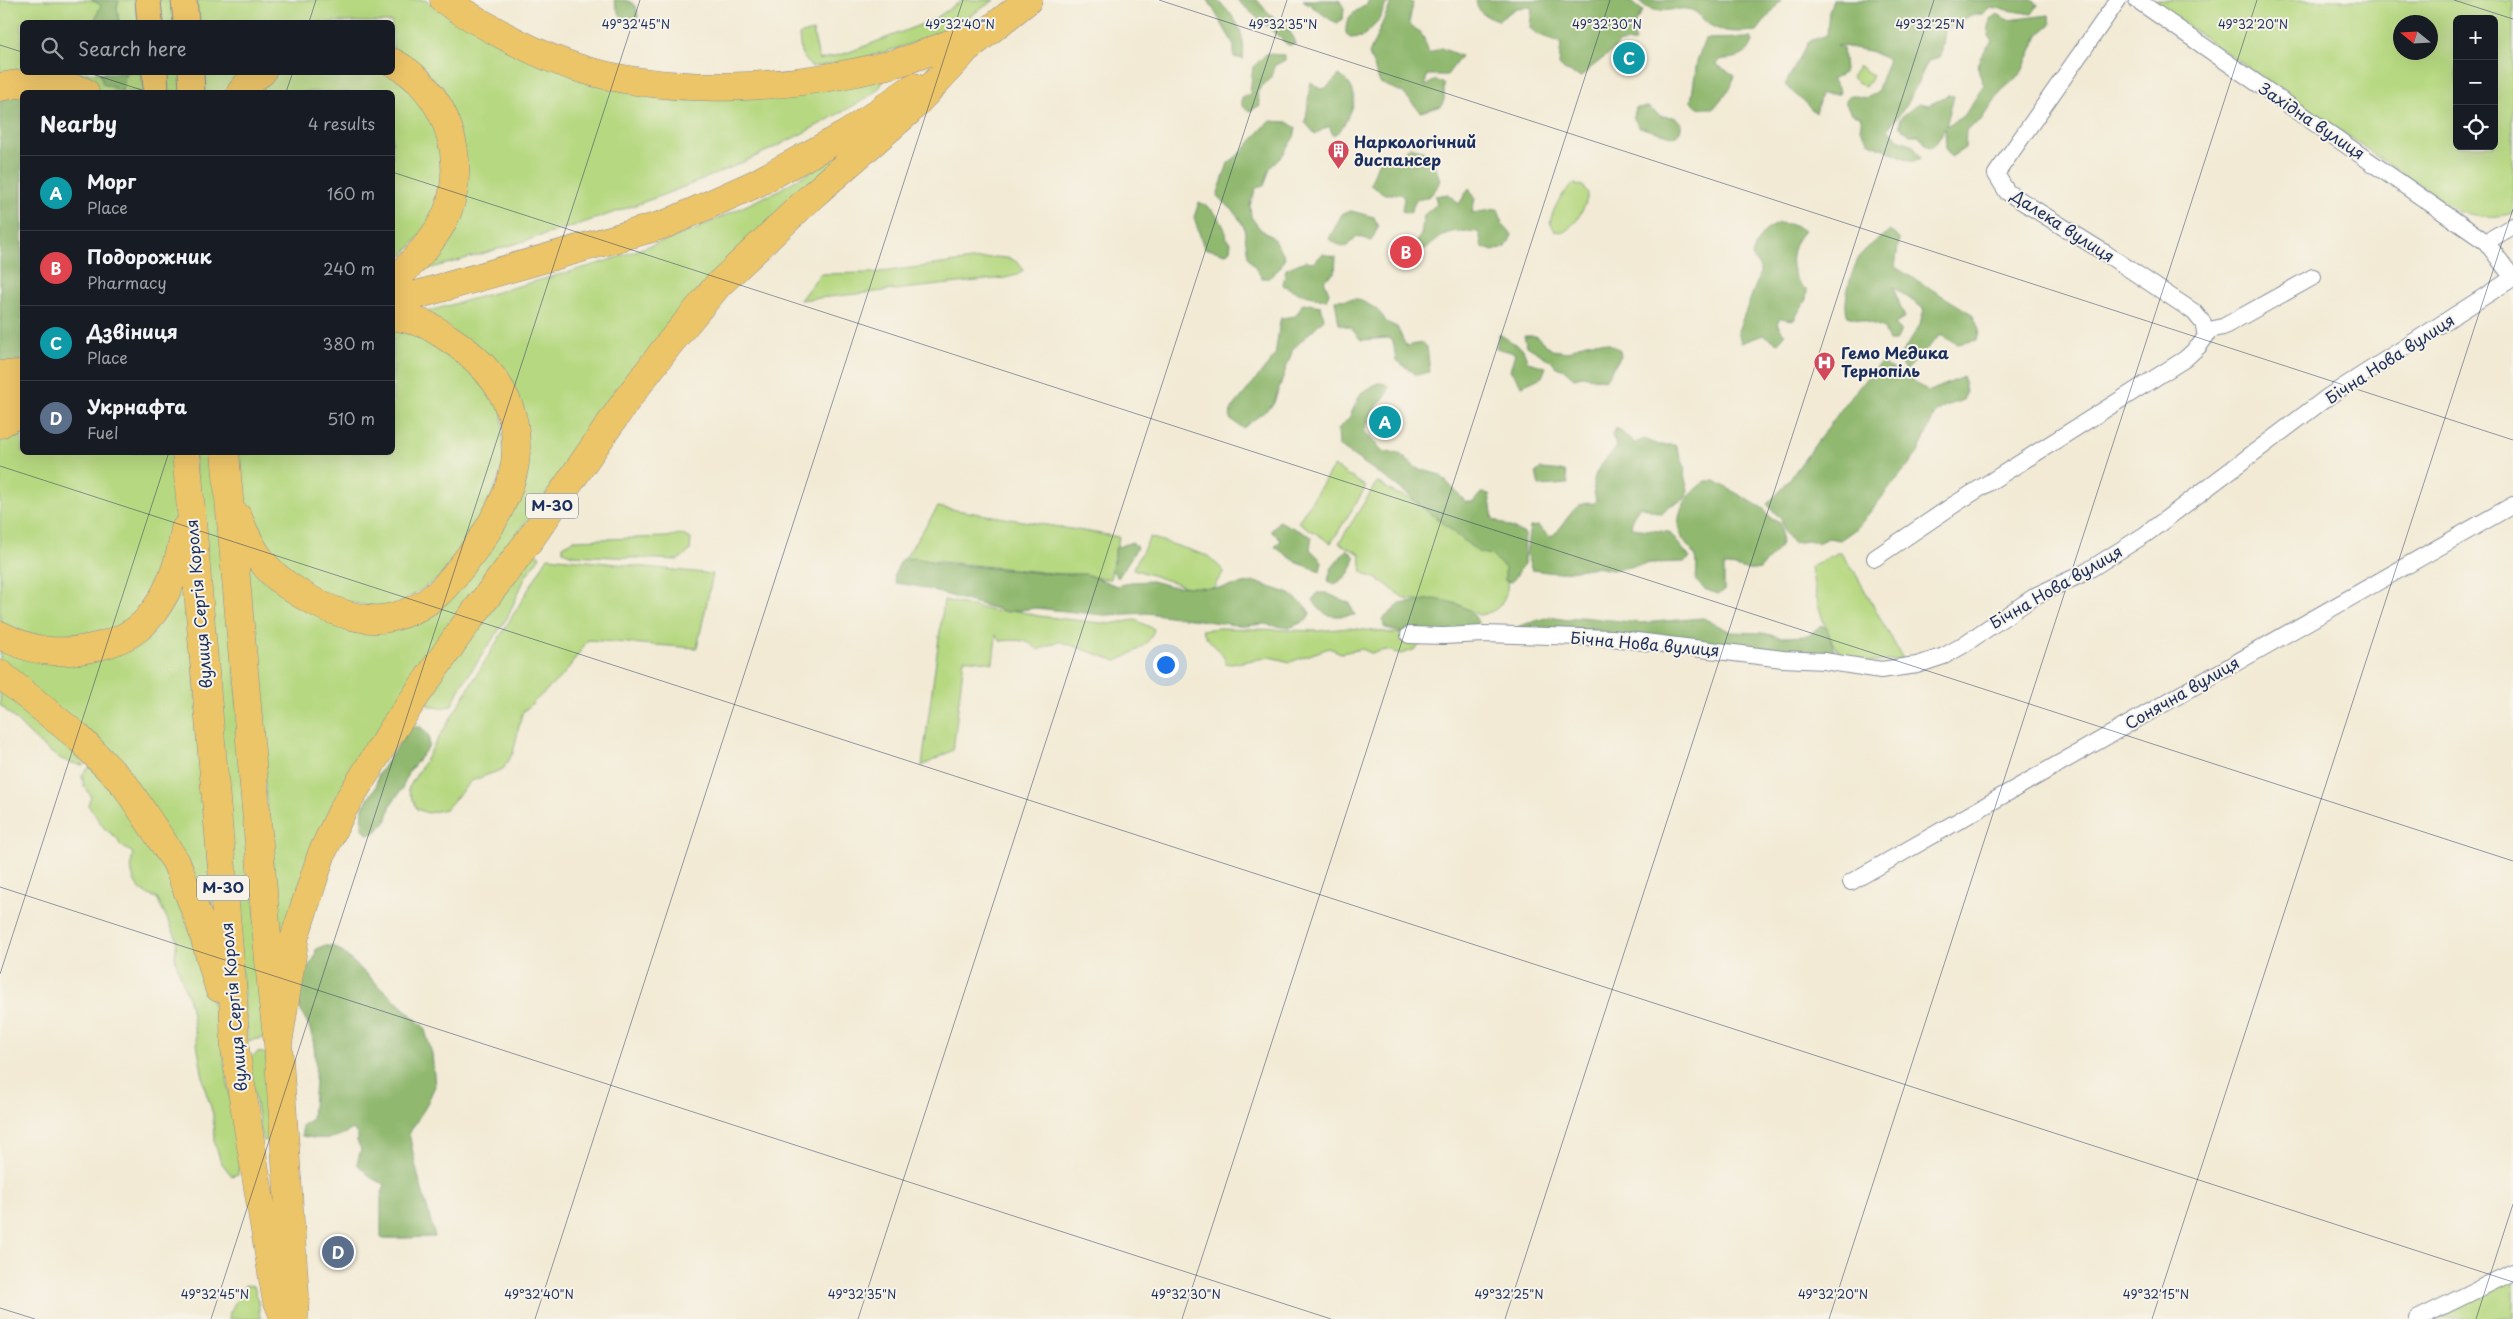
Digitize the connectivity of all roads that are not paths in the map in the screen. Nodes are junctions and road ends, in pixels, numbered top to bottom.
1 (148, 0) edge
2 (184, 0) edge
3 (444, 0) edge
4 (1028, 0) edge
5 (2118, 0) edge
6 (2137, 0) edge
7 (150, 20) edge
8 (186, 20) edge
9 (996, 27) junction
10 (962, 54) junction
11 (395, 63) edge
12 (154, 75) edge
13 (191, 75) edge
14 (259, 75) edge
15 (0, 87) edge
16 (78, 90) edge
17 (156, 90) edge
18 (192, 90) edge
19 (243, 90) edge
20 (2513, 226) edge
21 (2486, 242) junction
22 (2313, 277) dead end
23 (2513, 278) edge
24 (395, 280) edge
25 (395, 301) edge
26 (395, 317) edge
27 (2205, 331) junction
28 (20, 374) edge
29 (0, 375) edge
30 (20, 393) edge
31 (0, 398) edge
32 (20, 412) edge
33 (0, 424) edge
34 (186, 455) edge
35 (225, 455) edge
36 (229, 493) junction
37 (190, 496) junction
38 (2513, 504) edge
39 (1875, 558) dead end
40 (1408, 635) dead end
41 (0, 636) edge
42 (0, 674) edge
43 (1851, 882) dead end
44 (278, 1044) junction
45 (235, 1050) junction
46 (2513, 1272) edge
47 (285, 1319) edge
48 (294, 1319) edge
49 (2418, 1319) edge

1 - 7 main road
2 - 8 main road
3 - 9 highway
4 - 9 highway, М-30
5 - 27 street, Далека вулиця
6 - 21 street, Західна вулиця
9 - 10 highway, М-30
10 - 25 highway, М-30
10 - 44 highway, М-30
11 - 24 highway
12 - 17 main road
13 - 18 main road
14 - 19 highway
15 - 16 highway
20 - 21 street
21 - 23 street, Західна вулиця
22 - 27 street
23 - 40 street, Бічна Нова вулиця
26 - 36 highway
27 - 39 street
28 - 29 highway
30 - 31 highway
32 - 33 highway
34 - 37 highway, вулиця Сергія Короля / М-30
35 - 36 highway
36 - 44 highway
37 - 41 highway
37 - 45 highway, вулиця Сергія Короля / М-30
38 - 43 street, Сонячна вулиця
42 - 45 highway
44 - 45 highway
44 - 48 highway, М-30
45 - 47 highway, вулиця Сергія Короля / М-30
46 - 49 street

